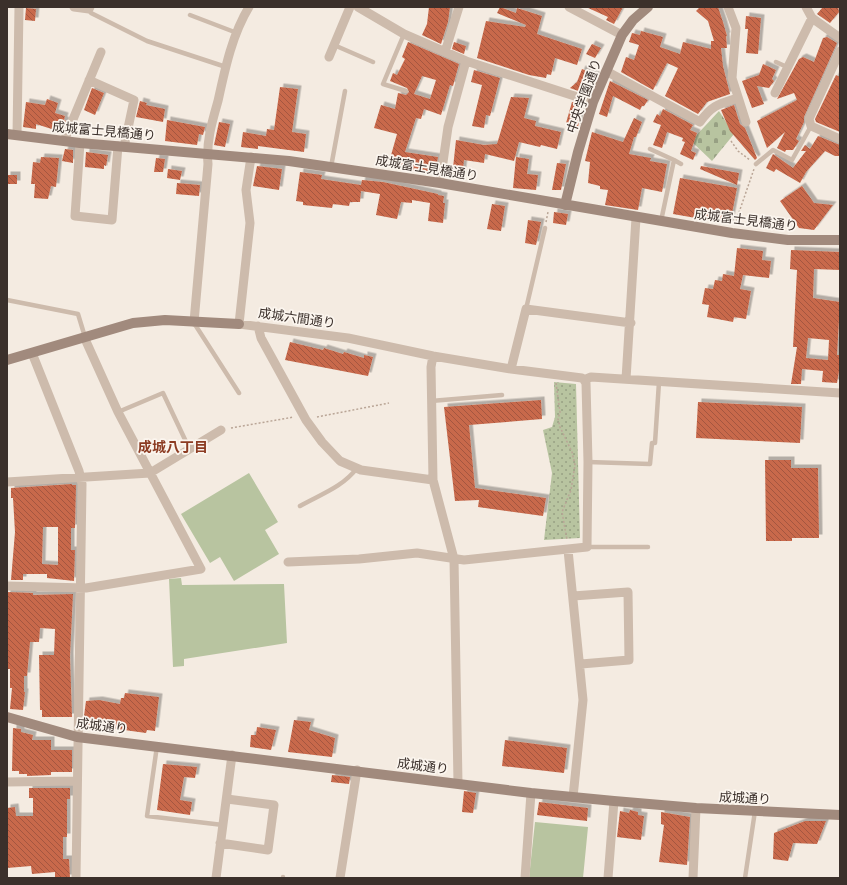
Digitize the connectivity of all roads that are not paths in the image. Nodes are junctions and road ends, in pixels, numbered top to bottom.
1 (19, 7) edge
2 (74, 7) edge
3 (249, 7) edge
4 (350, 7) edge
5 (358, 7) edge
6 (459, 7) edge
7 (569, 7) edge
8 (648, 7) edge
9 (728, 7) edge
10 (806, 7) edge
11 (90, 8) edge
12 (190, 15) dead end
13 (812, 18) junction
14 (237, 33) junction
15 (404, 34) junction
16 (622, 35) junction
17 (840, 38) edge
18 (334, 45) junction
19 (840, 51) edge
20 (101, 52) dead end
21 (445, 52) junction
22 (329, 57) dead end
23 (466, 61) junction
24 (373, 62) dead end
25 (776, 62) dead end
26 (226, 66) junction
27 (787, 67) junction
28 (606, 71) junction
29 (89, 80) junction
30 (345, 91) dead end
31 (406, 91) dead end
32 (775, 93) dead end
33 (738, 98) junction
34 (593, 102) junction
35 (746, 122) dead end
36 (811, 126) junction
37 (12, 135) edge
38 (840, 139) edge
39 (64, 141) junction
40 (80, 143) junction
41 (121, 146) junction
42 (650, 149) dead end
43 (207, 153) junction
44 (251, 157) junction
45 (674, 160) junction
46 (681, 164) dead end
47 (756, 164) road end
48 (331, 166) junction
49 (440, 183) junction
50 (565, 205) junction
51 (636, 218) junction
52 (661, 222) junction
53 (545, 228) road end
54 (840, 240) edge
55 (7, 300) edge
56 (526, 309) junction
57 (194, 322) junction
58 (631, 323) junction
59 (239, 324) junction
60 (258, 326) junction
61 (85, 338) junction
62 (32, 353) junction
63 (433, 356) junction
64 (7, 360) edge
65 (511, 370) junction
66 (626, 379) junction
67 (584, 380) junction
68 (659, 382) junction
69 (239, 393) dead end
70 (840, 393) edge
71 (502, 395) dead end
72 (431, 401) junction
73 (118, 412) junction
74 (221, 430) dead end
75 (190, 448) junction
76 (584, 463) junction
77 (357, 468) junction
78 (150, 474) junction
79 (81, 478) junction
80 (433, 480) junction
81 (7, 482) edge
82 (300, 506) dead end
83 (568, 547) junction
84 (587, 547) junction
85 (648, 547) dead end
86 (454, 559) junction
87 (288, 562) dead end
88 (7, 586) edge
89 (81, 589) junction
90 (573, 596) junction
91 (581, 664) junction
92 (7, 717) edge
93 (77, 737) junction
94 (157, 745) junction
95 (232, 755) junction
96 (357, 770) junction
97 (77, 781) junction
98 (7, 782) edge
99 (458, 783) junction
100 (531, 793) junction
101 (573, 797) junction
102 (226, 799) junction
103 (614, 802) junction
104 (696, 808) junction
105 (755, 811) junction
106 (840, 815) edge
107 (223, 825) junction
108 (220, 843) junction
109 (76, 878) edge
110 (216, 878) edge
111 (340, 878) edge
112 (525, 878) edge
113 (608, 878) edge
114 (693, 878) edge
115 (745, 878) edge

1 - 37 street
2 - 11 street
3 - 14 street
4 - 18 street
5 - 15 street
6 - 21 street
7 - 16 street
8 - 16 street, 中央学園通り
9 - 33 street
10 - 13 street
11 - 26 lane
12 - 14 lane
13 - 17 street
13 - 27 street
14 - 26 street
15 - 21 street
15 - 31 lane
16 - 28 street, 中央学園通り
18 - 22 street
18 - 24 lane
19 - 36 street
20 - 29 street
21 - 23 street
23 - 34 street
23 - 49 street
25 - 27 lane
26 - 43 street
27 - 32 street
28 - 33 street
28 - 34 street, 中央学園通り
29 - 39 street
29 - 41 street
30 - 48 lane
33 - 35 street
34 - 50 street, 中央学園通り
36 - 38 street
36 - 47 lane
37 - 39 street, 成城富士見橋通り
39 - 40 street, 成城富士見橋通り
40 - 41 street, 成城富士見橋通り
40 - 41 street
41 - 43 street, 成城富士見橋通り
42 - 45 lane
43 - 44 street, 成城富士見橋通り
43 - 57 street
44 - 48 street, 成城富士見橋通り
44 - 59 street
45 - 46 lane
45 - 52 lane
48 - 49 street, 成城富士見橋通り
49 - 50 street, 成城富士見橋通り
50 - 51 street, 成城富士見橋通り
51 - 52 street, 成城富士見橋通り
51 - 58 street
52 - 54 street, 成城富士見橋通り
53 - 56 lane
55 - 61 lane
56 - 58 street
56 - 65 street
57 - 59 street, 成城六間通り
57 - 61 street, 成城六間通り
57 - 69 lane
58 - 66 street
59 - 60 street, 成城六間通り
60 - 63 street, 成城六間通り
60 - 77 street
61 - 62 street, 成城六間通り
61 - 73 street
62 - 64 street, 成城六間通り
62 - 79 street
63 - 65 street, 成城六間通り
63 - 72 street
65 - 67 street, 成城六間通り
66 - 67 street, 成城六間通り
66 - 68 street, 成城六間通り
67 - 76 street
68 - 70 street, 成城六間通り
68 - 76 lane
71 - 72 lane
72 - 80 street
73 - 75 lane
73 - 78 street
74 - 75 street
75 - 78 street
76 - 84 street
77 - 80 street
77 - 82 lane
78 - 79 street
78 - 89 street
79 - 81 street
79 - 89 street
80 - 86 street
83 - 84 street
83 - 86 street
83 - 90 street
84 - 85 lane
86 - 87 street
86 - 99 street
88 - 89 street
89 - 93 street
90 - 91 street
90 - 91 street
91 - 101 street
92 - 93 street, 成城通り
93 - 94 street, 成城通り
93 - 97 street
94 - 95 street, 成城通り
94 - 107 lane
95 - 96 street, 成城通り
95 - 102 street
96 - 99 street, 成城通り
96 - 111 street
97 - 98 street
97 - 109 street
99 - 100 street, 成城通り
100 - 101 street, 成城通り
100 - 112 street
101 - 103 street, 成城通り
102 - 107 street
102 - 108 street
103 - 104 street, 成城通り
103 - 113 street
104 - 105 street, 成城通り
104 - 114 street
105 - 106 street, 成城通り
105 - 115 lane
107 - 108 street
108 - 110 street

